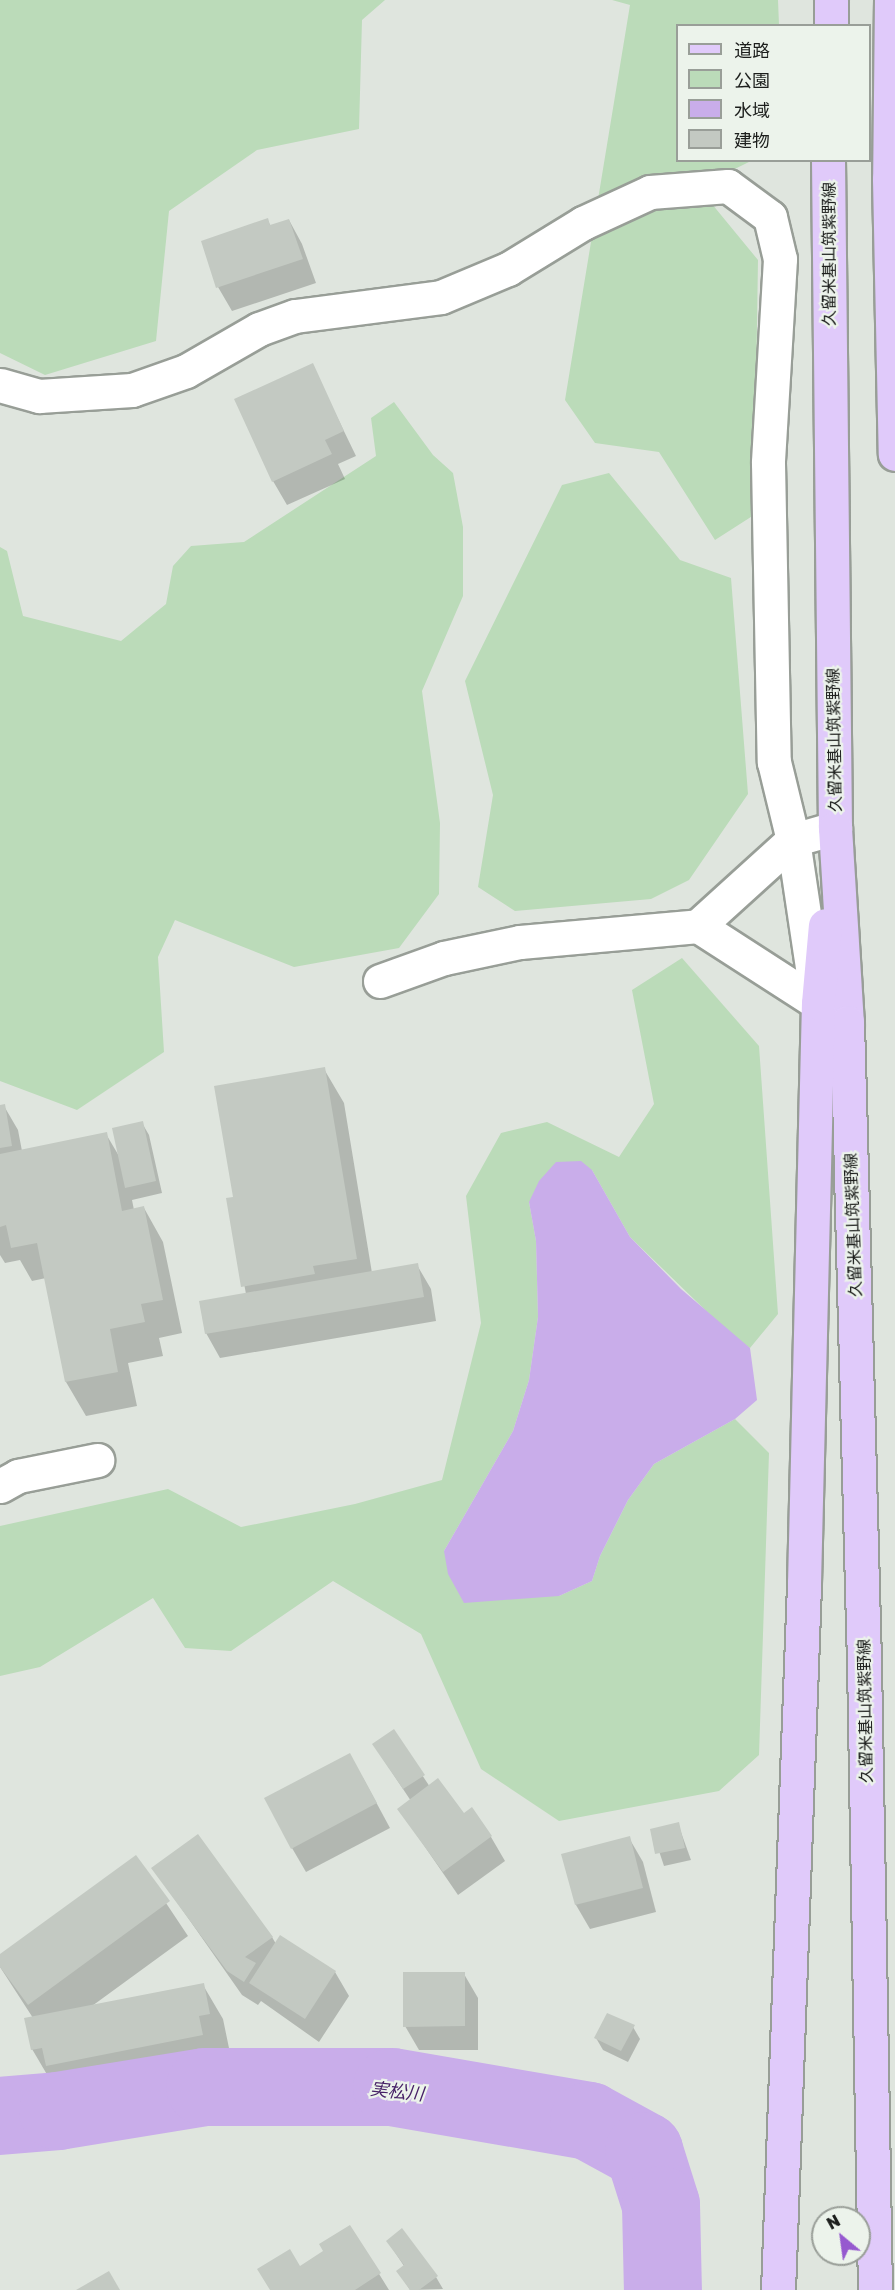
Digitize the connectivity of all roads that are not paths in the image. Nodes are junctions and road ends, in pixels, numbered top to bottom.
1 (831, 0) edge
2 (891, 0) edge
3 (831, 24) edge
4 (828, 162) edge
5 (0, 386) edge
6 (895, 454) edge
7 (835, 828) junction
8 (793, 840) junction
9 (698, 926) junction
10 (381, 981) dead end
11 (818, 1003) junction
12 (847, 1022) junction
13 (97, 1460) dead end
14 (0, 1486) edge
15 (777, 2290) edge
16 (875, 2290) edge

1 - 3 main road
2 - 6 main road
4 - 7 main road, 久留米基山筑紫野線
5 - 8 street
7 - 8 street
7 - 11 main road
7 - 12 main road, 久留米基山筑紫野線
8 - 9 street
8 - 11 street
9 - 10 street
9 - 11 street
11 - 12 street
11 - 15 main road
12 - 16 main road, 久留米基山筑紫野線
13 - 14 street

